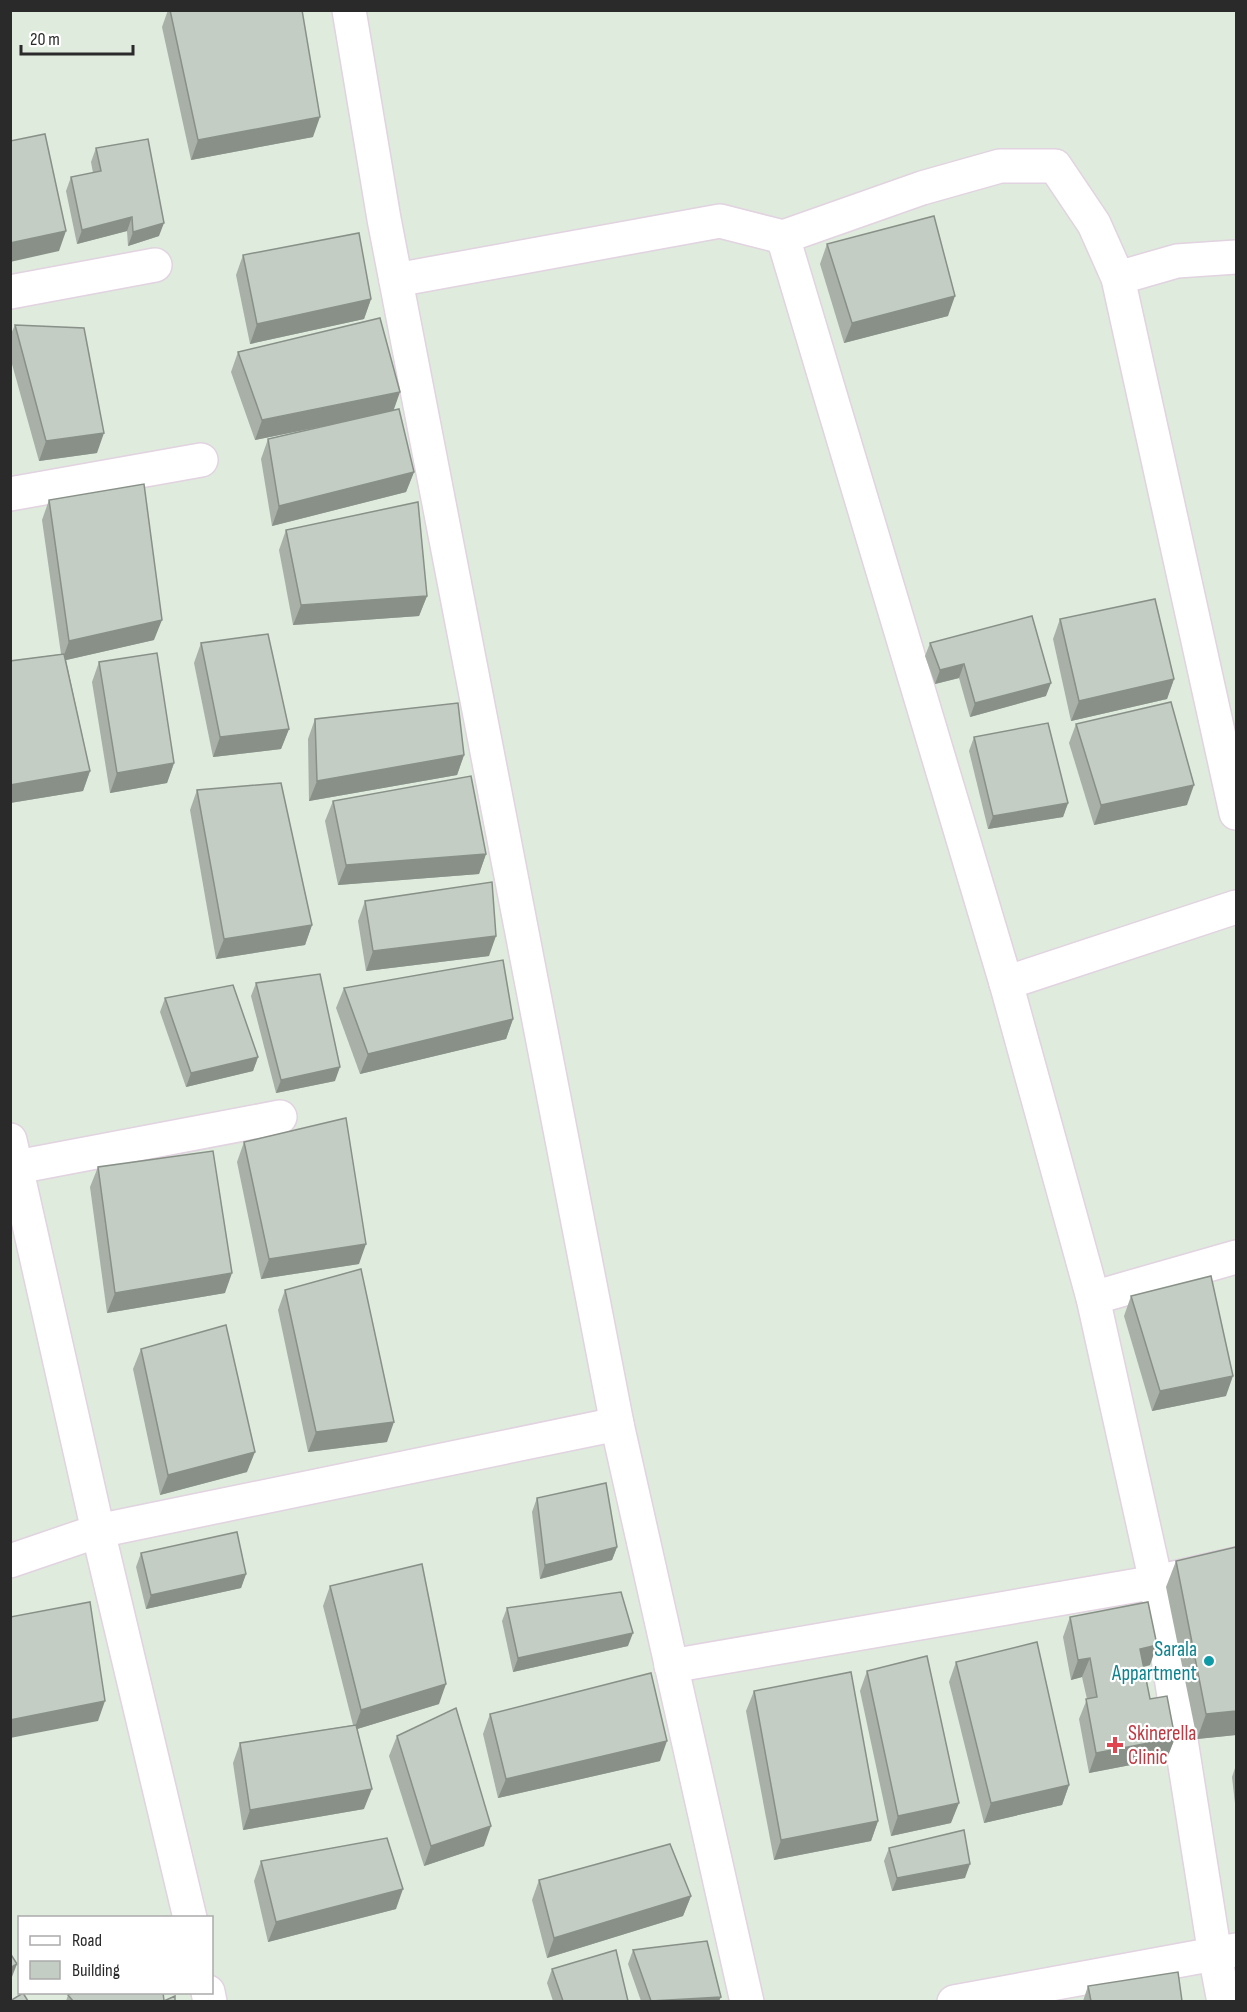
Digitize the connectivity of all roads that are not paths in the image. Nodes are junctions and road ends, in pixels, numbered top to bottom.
1 (349, 10) edge
2 (783, 237) junction
3 (1236, 257) edge
4 (155, 266) dead end
5 (1118, 278) junction
6 (396, 280) junction
7 (10, 291) edge
8 (201, 460) dead end
9 (10, 494) edge
10 (1236, 813) edge
11 (1236, 907) edge
12 (1006, 983) junction
13 (280, 1117) dead end
14 (14, 1153) edge
15 (1236, 1257) edge
16 (1093, 1298) junction
17 (616, 1424) junction
18 (98, 1531) junction
19 (10, 1561) edge
20 (1236, 1564) edge
21 (1156, 1582) junction
22 (671, 1666) junction
23 (190, 1916) edge
24 (1226, 1953) edge
25 (747, 2001) edge
26 (954, 2001) edge
27 (1224, 2001) edge

1 - 6 street
2 - 5 street
2 - 6 street
2 - 12 street
3 - 5 street
4 - 7 street
5 - 10 street
6 - 17 street
8 - 9 street
11 - 12 street
12 - 16 street
13 - 14 street
14 - 18 street
15 - 16 street
16 - 21 street
17 - 18 street
17 - 22 street
18 - 19 street
18 - 23 street
20 - 21 street
21 - 22 street
21 - 24 street
22 - 25 street
24 - 26 street
24 - 27 street

